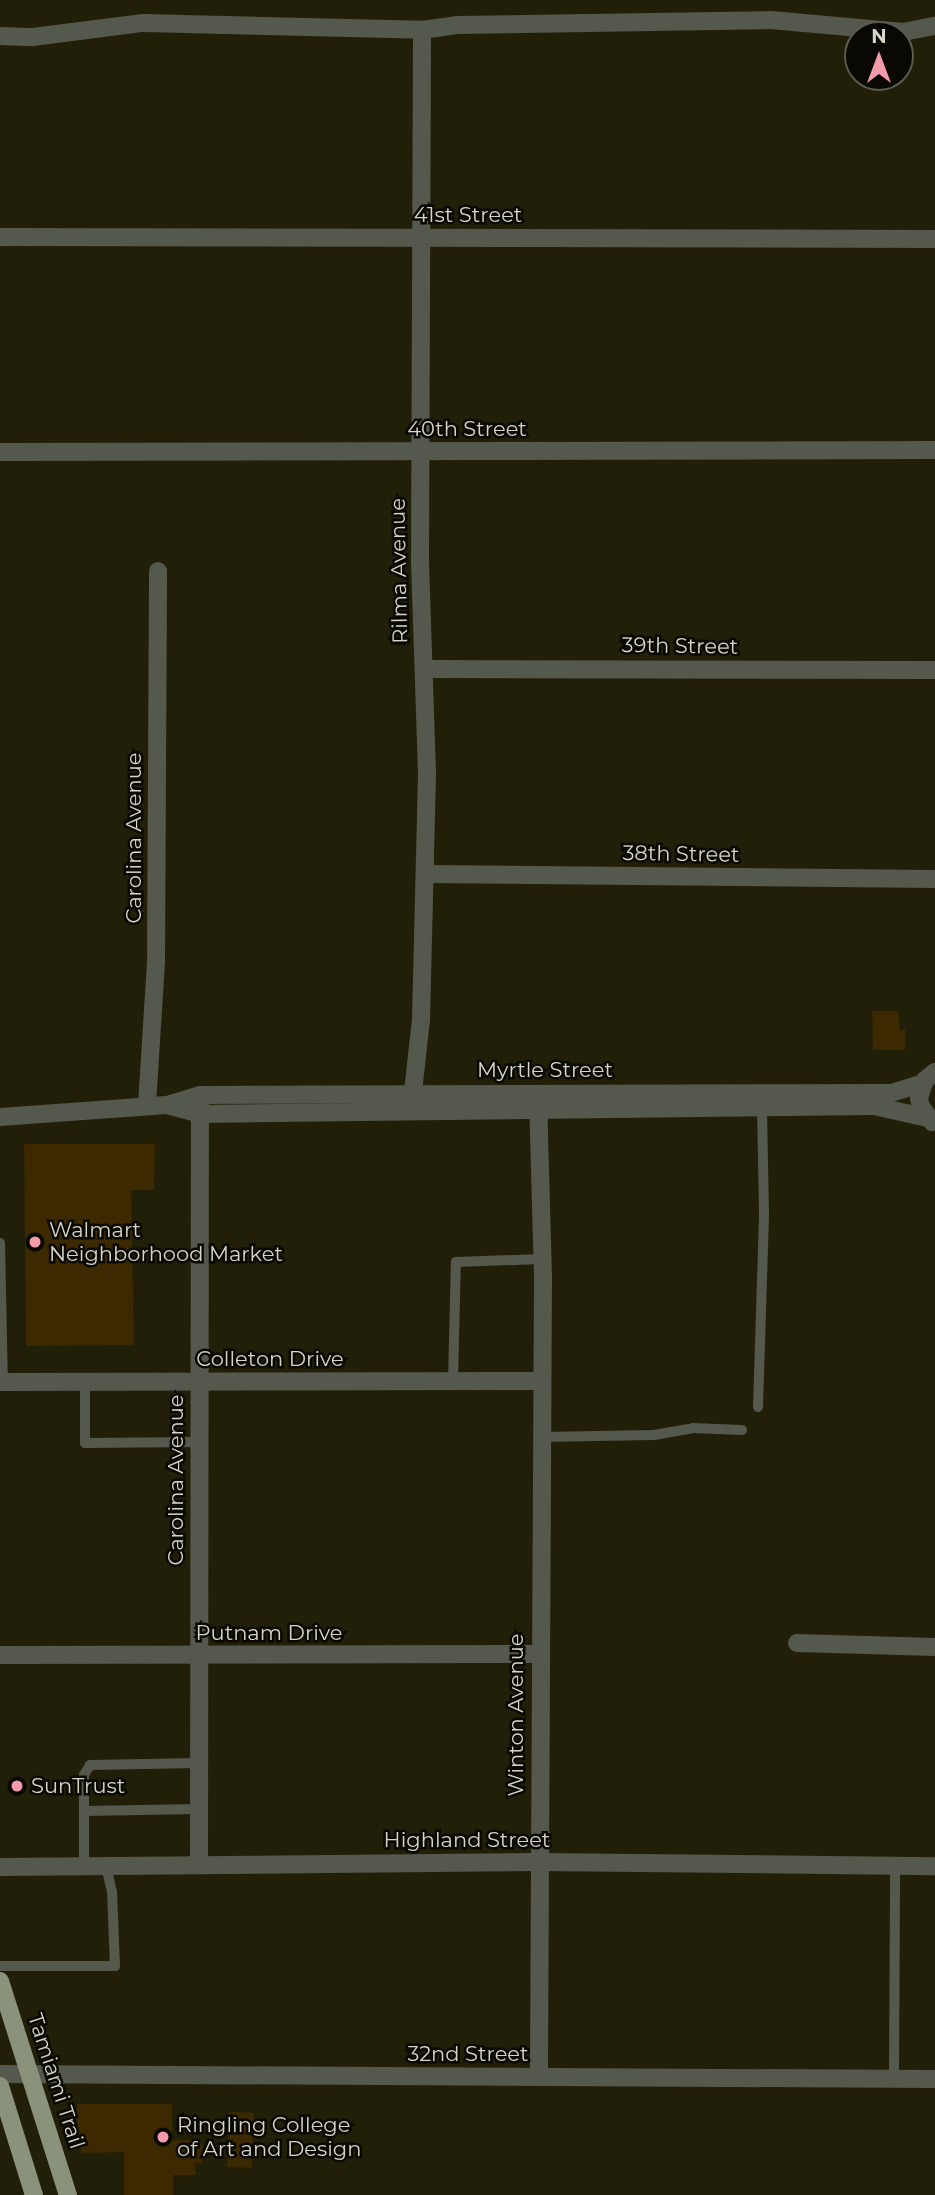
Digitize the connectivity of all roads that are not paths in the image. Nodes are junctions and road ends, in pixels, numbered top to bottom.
1 (935, 26) edge
2 (422, 30) junction
3 (0, 36) edge
4 (0, 237) edge
5 (422, 237) junction
6 (935, 239) edge
7 (935, 450) edge
8 (0, 452) edge
9 (420, 452) junction
10 (158, 571) dead end
11 (424, 669) junction
12 (935, 670) edge
13 (426, 874) junction
14 (935, 879) edge
15 (929, 1078) edge
16 (200, 1095) junction
17 (412, 1101) junction
18 (538, 1102) junction
19 (147, 1105) junction
20 (167, 1105) junction
21 (762, 1108) junction
22 (200, 1114) junction
23 (0, 1117) edge
24 (931, 1121) edge
25 (0, 1243) edge
26 (542, 1259) junction
27 (2, 1325) edge
28 (453, 1381) junction
29 (541, 1381) junction
30 (1, 1382) edge
31 (85, 1382) junction
32 (199, 1382) junction
33 (758, 1407) dead end
34 (742, 1430) dead end
35 (541, 1437) junction
36 (198, 1442) junction
37 (797, 1643) dead end
38 (935, 1647) edge
39 (539, 1654) junction
40 (0, 1655) edge
41 (198, 1656) junction
42 (198, 1763) junction
43 (198, 1809) junction
44 (84, 1811) junction
45 (538, 1862) junction
46 (198, 1865) junction
47 (895, 1865) junction
48 (935, 1866) edge
49 (0, 1867) edge
50 (84, 1867) junction
51 (106, 1867) junction
52 (0, 1966) edge
53 (0, 1981) edge
54 (0, 2074) edge
55 (30, 2074) junction
56 (539, 2077) junction
57 (894, 2079) junction
58 (935, 2080) edge
59 (0, 2086) edge
60 (34, 2195) edge
61 (68, 2195) edge

1 - 2 street
2 - 3 street
2 - 5 street, Rilma Avenue
4 - 5 street, 41st Street
5 - 6 street, 41st Street
5 - 9 street, Rilma Avenue
7 - 9 street, 40th Street
8 - 9 street, 40th Street
9 - 11 street, Rilma Avenue
10 - 19 street, Carolina Avenue
11 - 12 street, 39th Street
11 - 13 street, Rilma Avenue
13 - 14 street, 38th Street
13 - 17 street, Rilma Avenue
15 - 18 street, Myrtle Street
15 - 24 street
16 - 17 street, Myrtle Street
16 - 20 street, Myrtle Street
16 - 22 street, Carolina Avenue
17 - 18 street, Myrtle Street
17 - 22 street, Myrtle Street
18 - 21 street, Myrtle Street
18 - 26 street, Winton Avenue
19 - 20 street, Myrtle Street
19 - 23 street, Myrtle Street
20 - 22 street, Myrtle Street
21 - 24 street, Myrtle Street
21 - 33 lane
22 - 32 street, Carolina Avenue
25 - 27 lane
26 - 28 lane
26 - 29 street, Winton Avenue
27 - 30 lane
28 - 29 street, Colleton Drive
28 - 32 street, Colleton Drive
29 - 35 street, Winton Avenue
30 - 31 street, Colleton Drive
31 - 32 street, Colleton Drive
31 - 36 lane
32 - 36 street, Carolina Avenue
34 - 35 lane
35 - 39 street, Winton Avenue
36 - 41 street, Carolina Avenue
37 - 38 street
39 - 41 street, Putnam Drive
39 - 45 street, Winton Avenue
40 - 41 street, Putnam Drive
41 - 42 street, Carolina Avenue
42 - 43 street, Carolina Avenue
42 - 44 lane
43 - 44 lane
43 - 46 street, Carolina Avenue
44 - 50 lane
45 - 46 street, Highland Street
45 - 47 street, Highland Street
45 - 56 street, Winton Avenue
46 - 51 street, Highland Street
47 - 48 street, Highland Street
47 - 57 lane
49 - 50 street, Highland Street
50 - 51 street, Highland Street
51 - 52 lane
53 - 55 main road, Tamiami Trail
54 - 55 street, 32nd Street
55 - 56 street, 32nd Street
55 - 61 main road, Tamiami Trail
56 - 57 street, 32nd Street
57 - 58 street, 32nd Street
59 - 60 main road

